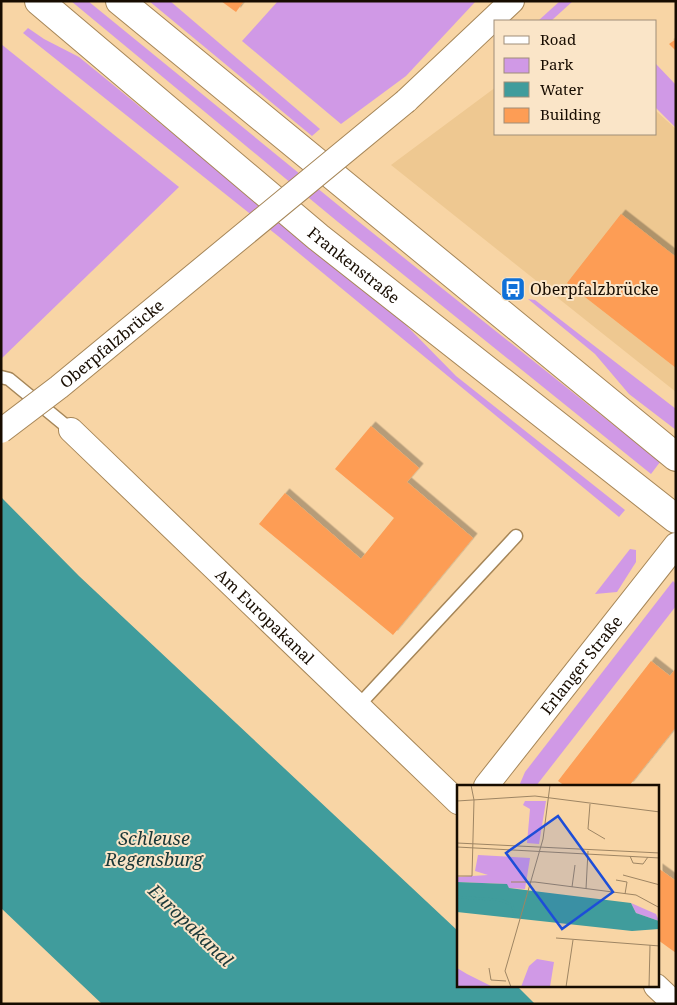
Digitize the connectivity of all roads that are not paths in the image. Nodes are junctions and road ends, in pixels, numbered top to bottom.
1 (39, 1) edge
2 (120, 1) edge
3 (512, 1) edge
4 (1, 378) edge
5 (71, 430) joint
6 (1, 431) edge
7 (676, 457) edge
8 (676, 519) edge
9 (516, 536) dead end
10 (676, 545) edge
11 (358, 706) junction
12 (487, 785) edge
13 (457, 801) edge
14 (658, 988) edge
15 (675, 1004) edge

1 - 8 main road, Frankenstraße
2 - 7 main road
3 - 6 street, Oberpfalzbrücke, bridge
4 - 5 lane
5 - 11 street, Am Europakanal
9 - 11 lane
10 - 12 street, Erlanger Straße
11 - 13 street, Am Europakanal
14 - 15 street

